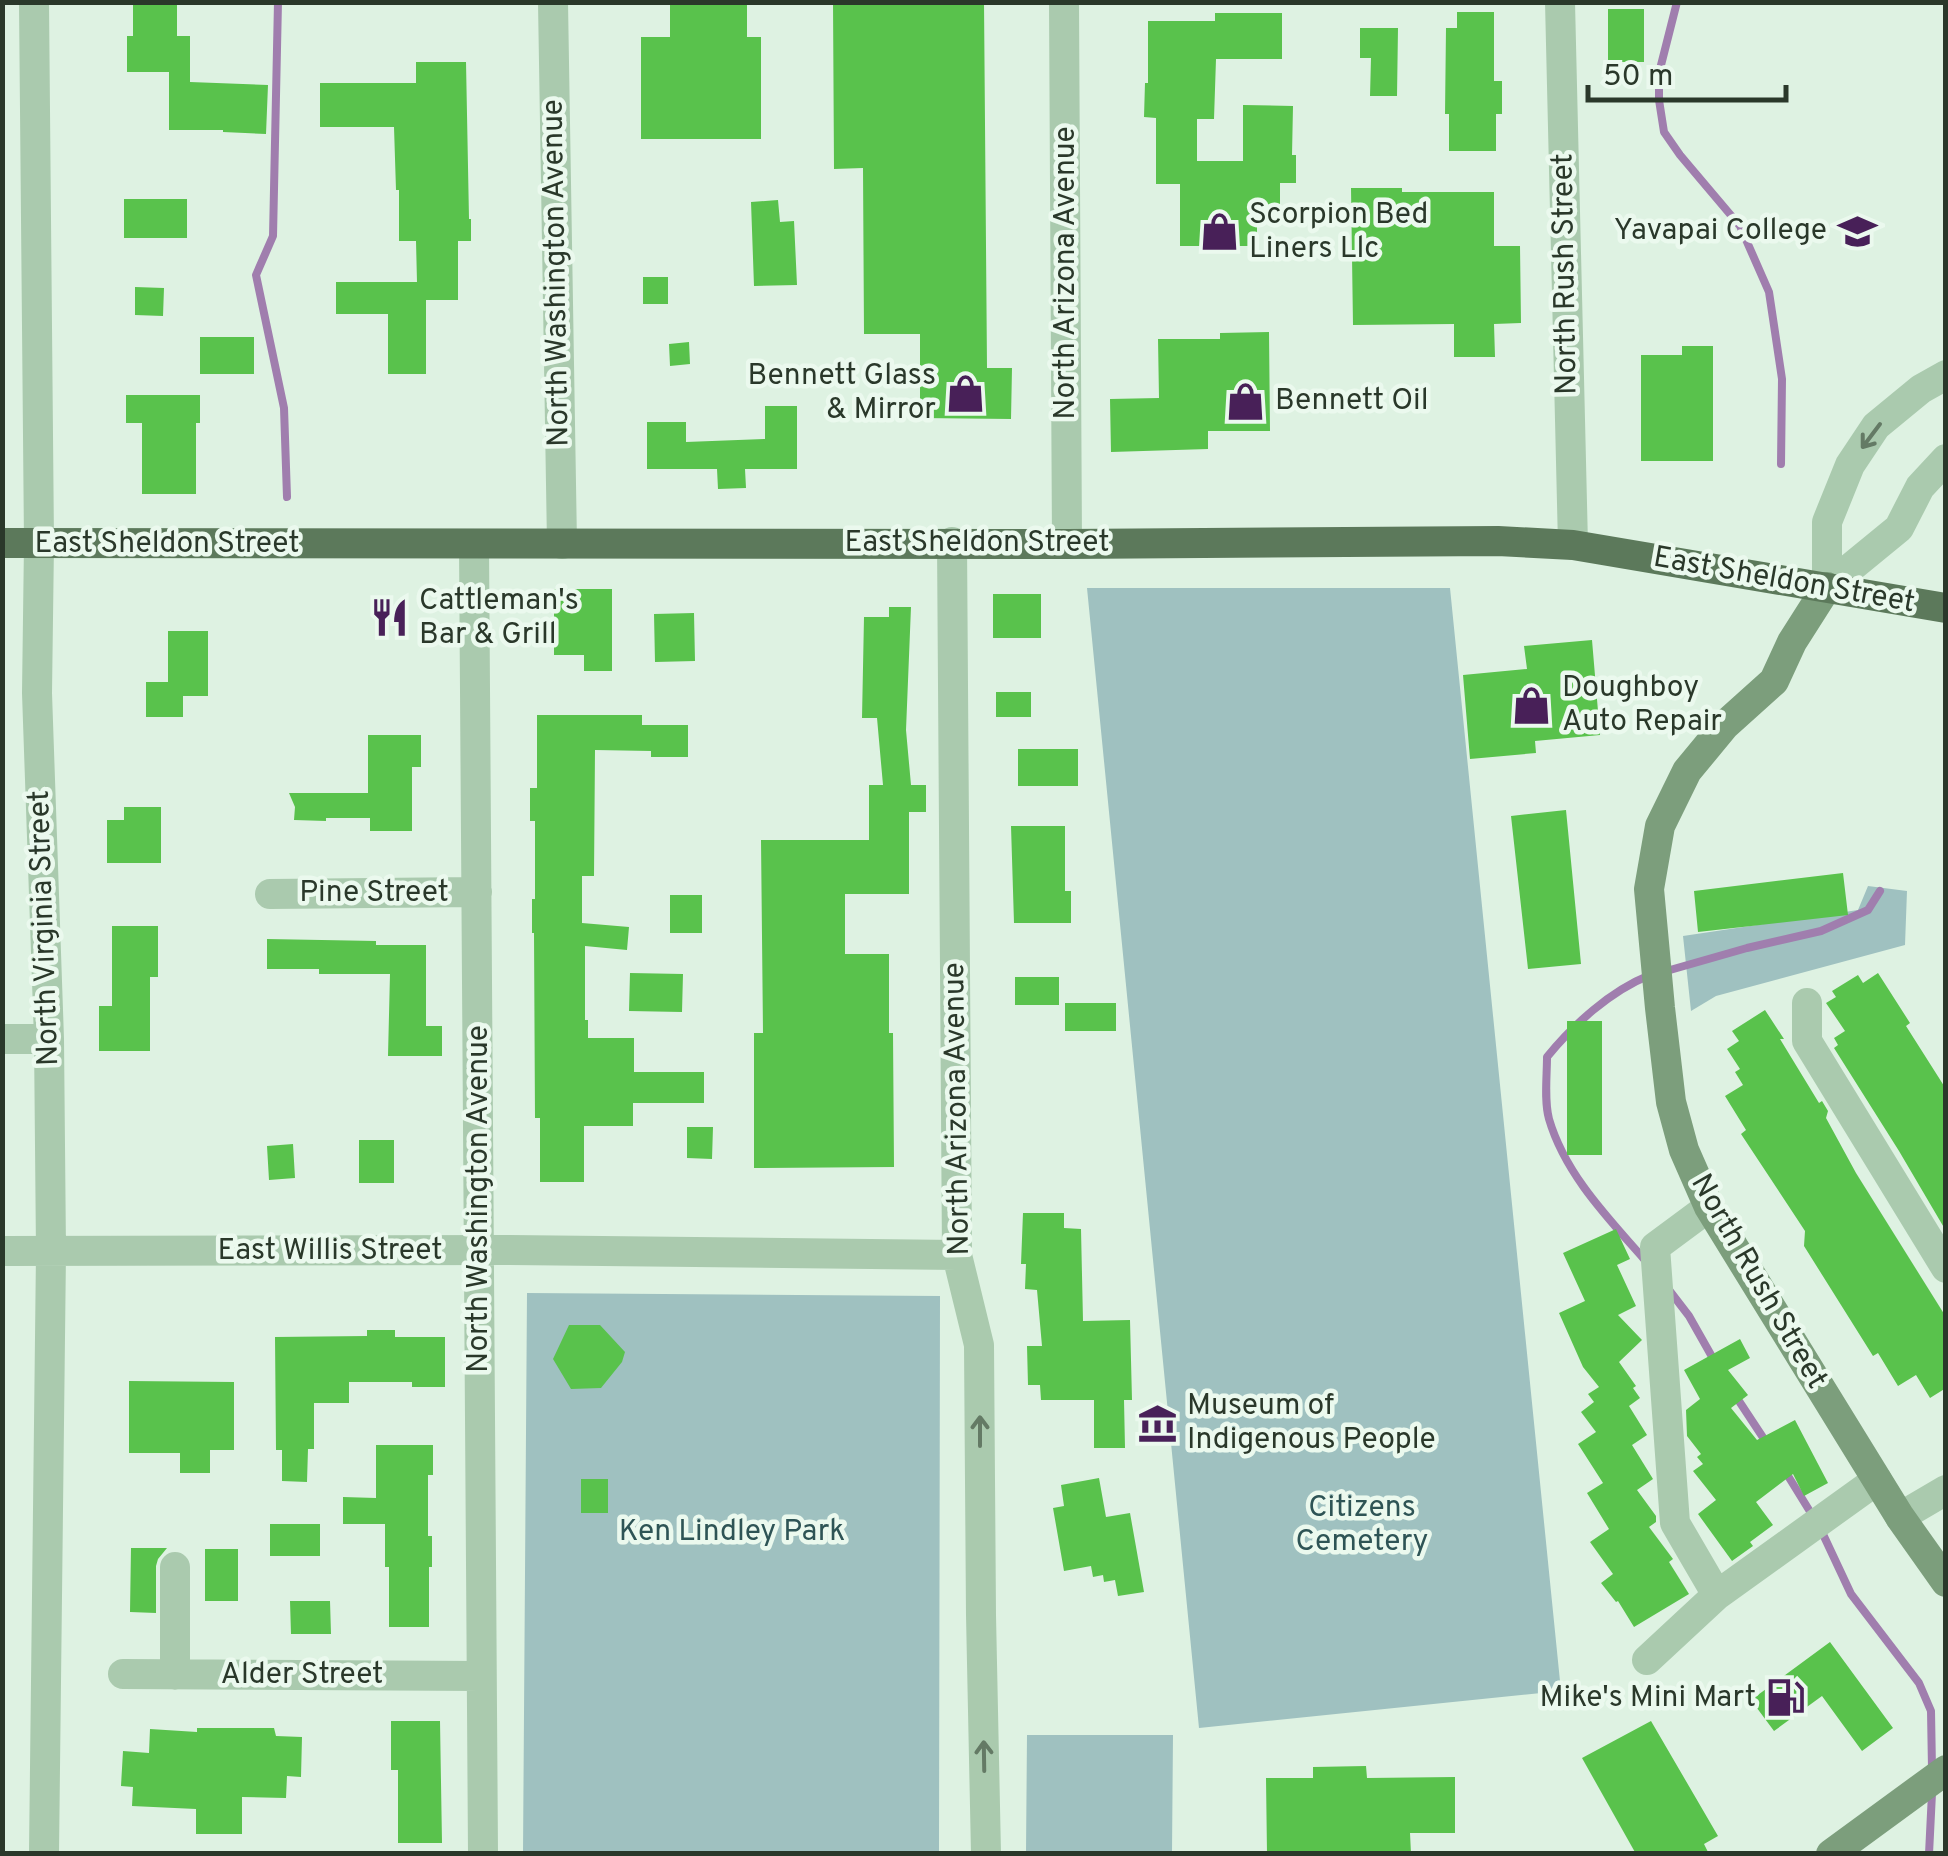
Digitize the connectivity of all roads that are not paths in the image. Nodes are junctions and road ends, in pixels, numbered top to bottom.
1 (34, 2) edge
2 (553, 2) edge
3 (1064, 2) edge
4 (1560, 2) edge
5 (1946, 375) edge
6 (1946, 459) edge
7 (952, 542) junction
8 (2, 543) edge
9 (39, 544) junction
10 (474, 544) junction
11 (562, 544) junction
12 (1067, 544) junction
13 (1572, 545) junction
14 (1827, 587) junction
15 (1946, 608) edge
16 (478, 892) junction
17 (270, 894) dead end
18 (1807, 1003) dead end
19 (2, 1039) edge
20 (48, 1039) junction
21 (1709, 1207) junction
22 (479, 1250) junction
23 (2, 1252) edge
24 (51, 1252) junction
25 (958, 1255) junction
26 (1946, 1268) edge
27 (1877, 1480) junction
28 (1946, 1490) edge
29 (1900, 1518) junction
30 (175, 1567) dead end
31 (1946, 1582) edge
32 (1717, 1594) junction
33 (1647, 1660) dead end
34 (123, 1674) dead end
35 (175, 1675) junction
36 (482, 1676) junction
37 (1946, 1770) edge
38 (44, 1854) edge
39 (484, 1854) edge
40 (986, 1854) edge
41 (1831, 1854) edge

1 - 9 street, North Virginia Street
2 - 11 street, North Washington Avenue
3 - 12 street, North Arizona Avenue
4 - 13 street, North Rush Street
5 -> 14 street
6 - 14 street
7 - 11 main road, East Sheldon Street
7 - 12 main road, East Sheldon Street
7 - 25 street, North Arizona Avenue
8 - 9 main road, East Sheldon Street
9 - 10 main road, East Sheldon Street
9 - 20 street, North Virginia Street
10 - 11 main road, East Sheldon Street
10 - 16 street, North Washington Avenue
12 - 13 main road, East Sheldon Street
13 - 14 main road, East Sheldon Street
14 - 15 main road, East Sheldon Street
14 - 21 street, North Rush Street
16 - 17 street, Pine Street
16 - 22 street, North Washington Avenue
18 - 26 street
19 - 20 street
20 - 24 street, North Virginia Street
21 - 27 street, North Rush Street
21 - 32 street
22 - 24 street, East Willis Street
22 - 25 street, East Willis Street
22 - 36 street, North Washington Avenue
23 - 24 street, East Willis Street
24 - 38 street, North Virginia Street
40 -> 25 street, North Arizona Avenue
27 - 29 street, North Rush Street
27 - 32 street
28 - 29 street
29 - 31 street, North Rush Street
30 - 35 street
32 - 33 street
34 - 35 street, Alder Street
35 - 36 street, Alder Street
36 - 39 street, North Washington Avenue
37 - 41 street

